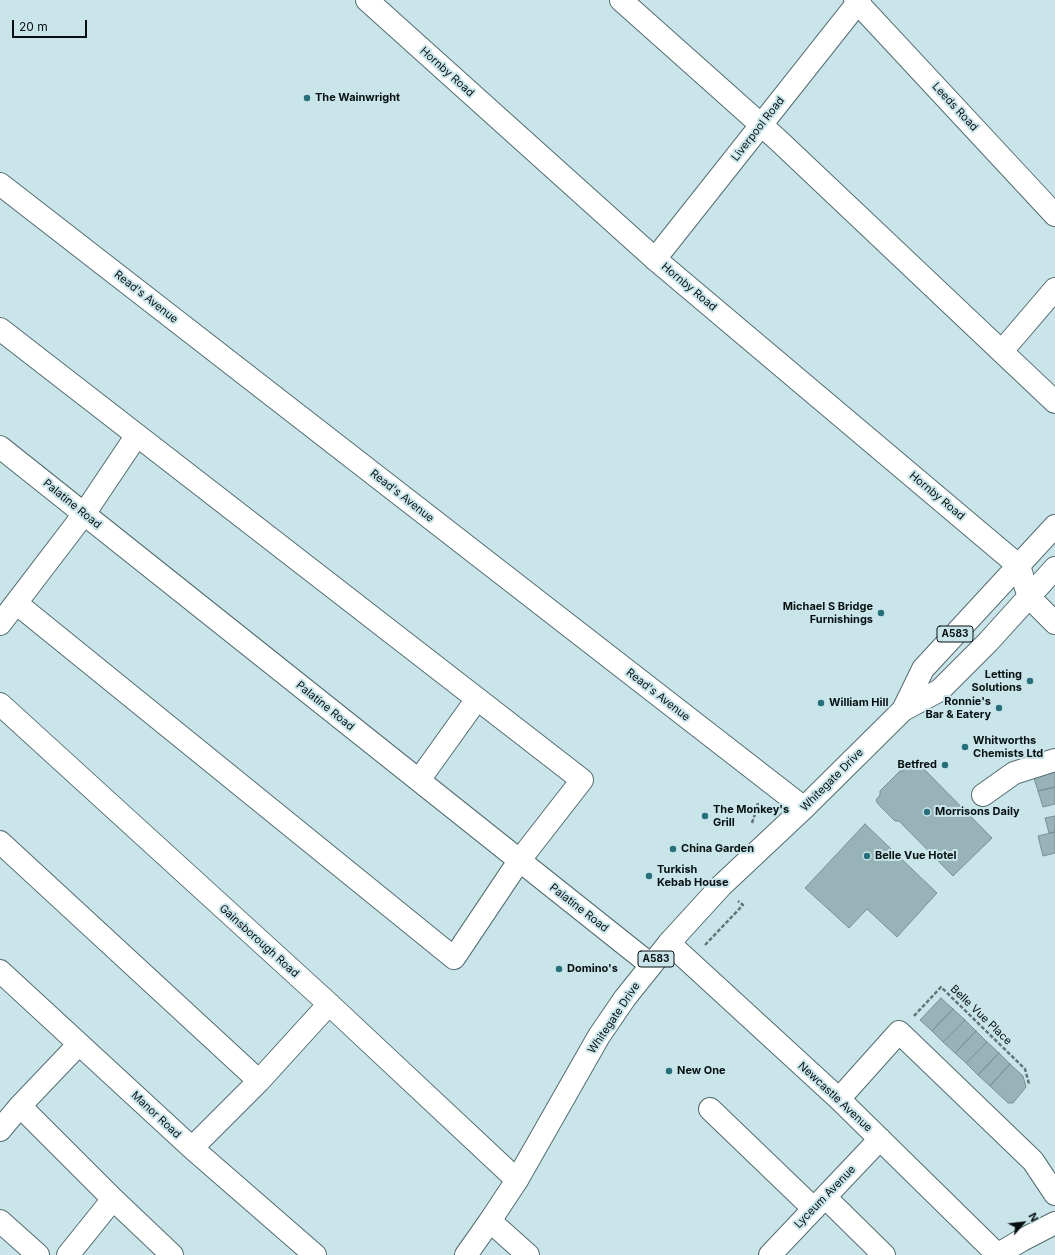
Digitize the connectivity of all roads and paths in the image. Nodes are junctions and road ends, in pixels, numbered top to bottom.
1 (368, 0) edge
2 (621, 0) edge
3 (857, 1) edge
4 (762, 125) junction
5 (0, 184) edge
6 (1055, 215) edge
7 (656, 259) junction
8 (1055, 289) edge
9 (0, 329) edge
10 (1002, 351) junction
11 (1055, 402) edge
12 (137, 435) junction
13 (0, 447) edge
14 (84, 514) junction
15 (1055, 526) edge
16 (1019, 566) junction
17 (1053, 574) edge
18 (1029, 597) junction
19 (16, 603) junction
20 (1055, 623) edge
21 (0, 624) edge
22 (477, 699) junction
23 (0, 704) edge
24 (903, 710) junction
25 (1055, 760) edge
26 (419, 780) junction
27 (983, 795) dead end
28 (804, 808) junction
29 (0, 842) edge
30 (519, 861) junction
31 (668, 943) junction
32 (651, 965) junction
33 (0, 971) edge
34 (329, 1004) junction
35 (899, 1032) junction
36 (79, 1044) junction
37 (259, 1081) junction
38 (1029, 1084) dead end
39 (839, 1099) junction
40 (20, 1106) junction
41 (710, 1109) dead end
42 (0, 1130) edge
43 (880, 1139) junction
44 (192, 1148) junction
45 (517, 1180) junction
46 (1055, 1194) edge
47 (113, 1199) junction
48 (819, 1203) junction
49 (0, 1221) edge
50 (490, 1221) junction
51 (1055, 1223) edge
52 (38, 1255) edge
53 (68, 1255) edge
54 (172, 1255) edge
55 (315, 1255) edge
56 (466, 1255) edge
57 (528, 1255) edge
58 (770, 1255) edge
59 (884, 1255) edge
60 (997, 1255) edge

1 - 7 street, Hornby Road
2 - 4 street
3 - 4 street, Liverpool Road
3 - 6 street, Leeds Road
4 - 7 street, Liverpool Road
4 - 10 street
5 - 28 street, Read's Avenue
7 - 16 street, Hornby Road
8 - 10 street
9 - 12 street
10 - 11 street
12 - 14 street
12 - 22 street
13 - 14 street, Palatine Road
14 - 19 street
14 - 26 street, Palatine Road
15 - 16 street, Whitegate Drive / A583
16 - 17 street
16 - 18 street
16 - 24 street, Whitegate Drive / A583
17 - 18 street, Whitegate Drive / A583
18 - 20 street
18 - 24 street, Whitegate Drive / A583
19 - 21 street
19 - 30 street
22 - 26 street
22 - 30 street
23 - 34 street, Gainsborough Road
24 - 28 street, Whitegate Drive / A583
25 - 27 street
26 - 30 street, Palatine Road
28 - 31 street, Whitegate Drive / A583
29 - 37 street
30 - 32 street, Palatine Road
31 - 32 street, Whitegate Drive / A583
31 - 39 street, Newcastle Avenue
32 - 45 street, Whitegate Drive / A583
33 - 36 street, Manor Road
34 - 37 street
34 - 45 street, Gainsborough Road
35 - 38 path, Belle Vue Place
35 - 39 street
35 - 46 street
36 - 40 street
36 - 44 street, Manor Road
37 - 44 street
39 - 43 street, Newcastle Avenue
40 - 42 street
40 - 47 street
41 - 48 street
43 - 48 street, Lyceum Avenue
43 - 60 street, Newcastle Avenue
44 - 55 street, Manor Road
45 - 50 street, Whitegate Drive / A583
47 - 53 street
47 - 54 street
48 - 58 street, Lyceum Avenue
48 - 59 street
49 - 52 street
50 - 56 street, Whitegate Drive / A583
50 - 57 street
51 - 60 street

